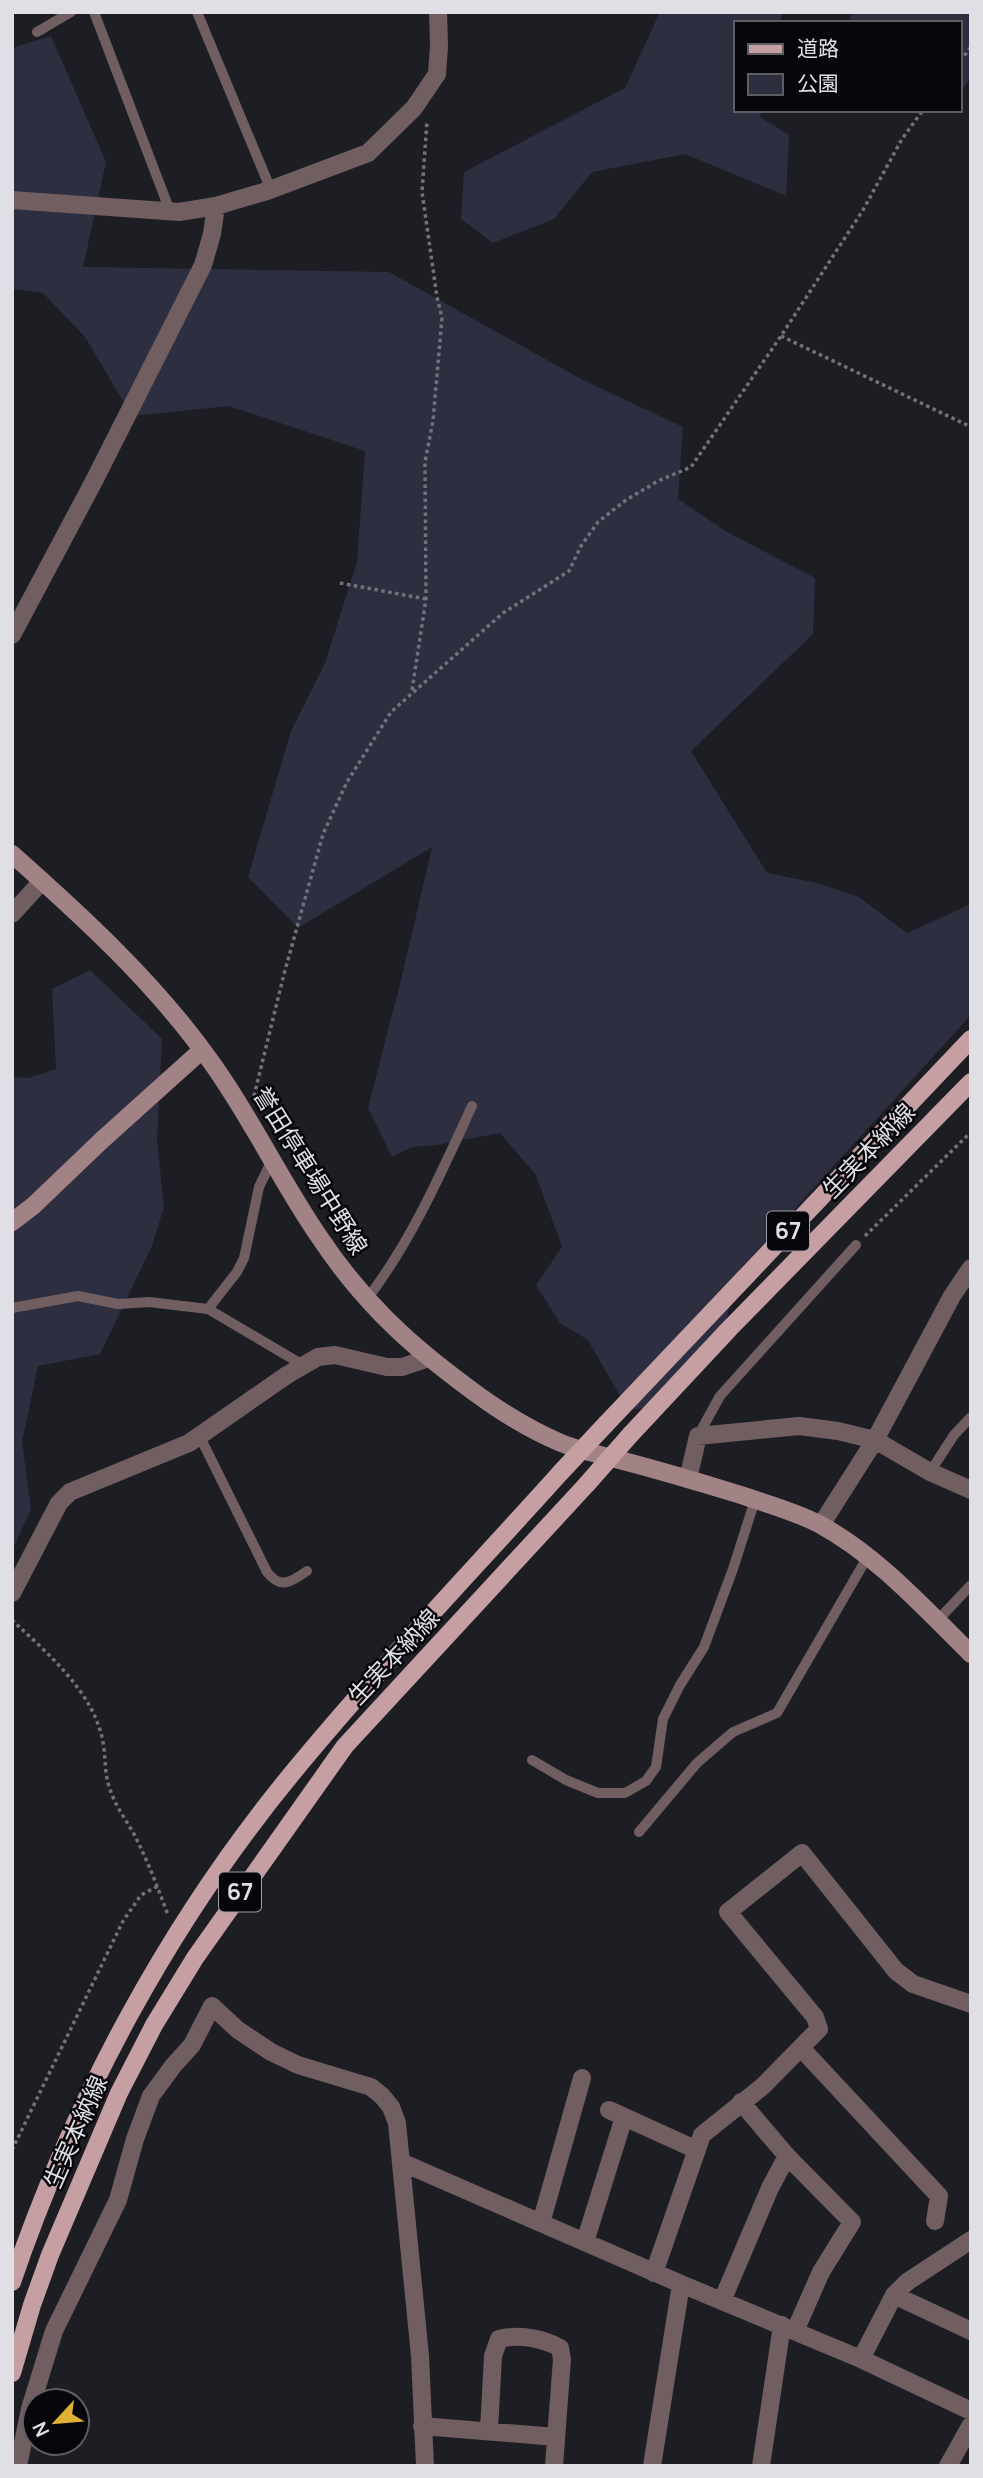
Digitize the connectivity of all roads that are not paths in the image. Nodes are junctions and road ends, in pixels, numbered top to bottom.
1 (71, 12) edge
2 (94, 12) edge
3 (197, 12) edge
4 (438, 12) edge
5 (37, 32) dead end
6 (271, 190) junction
7 (12, 200) edge
8 (216, 206) junction
9 (170, 211) junction
10 (12, 635) edge
11 (12, 855) edge
12 (42, 881) junction
13 (12, 914) edge
14 (971, 1039) edge
15 (202, 1050) junction
16 (971, 1082) edge
17 (472, 1106) dead end
18 (272, 1159) junction
19 (12, 1222) edge
20 (856, 1245) road end
21 (971, 1268) edge
22 (368, 1299) junction
23 (12, 1308) edge
24 (208, 1309) junction
25 (429, 1358) junction
26 (303, 1365) junction
27 (971, 1417) edge
28 (199, 1435) junction
29 (698, 1436) junction
30 (875, 1440) junction
31 (930, 1472) junction
32 (688, 1479) junction
33 (971, 1490) edge
34 (755, 1500) junction
35 (821, 1525) junction
36 (868, 1556) junction
37 (307, 1571) dead end
38 (971, 1585) edge
39 (12, 1593) edge
40 (937, 1621) junction
41 (971, 1654) edge
42 (532, 1760) dead end
43 (639, 1832) dead end
44 (971, 2004) edge
45 (802, 2048) junction
46 (582, 2078) dead end
47 (741, 2102) junction
48 (697, 2150) junction
49 (788, 2156) junction
50 (401, 2162) junction
51 (935, 2221) dead end
52 (541, 2223) junction
53 (971, 2240) edge
54 (585, 2242) junction
55 (963, 2253) edge
56 (654, 2273) junction
57 (12, 2282) edge
58 (681, 2284) junction
59 (894, 2295) junction
60 (722, 2301) junction
61 (788, 2328) junction
62 (971, 2330) edge
63 (861, 2359) junction
64 (12, 2373) edge
65 (971, 2411) edge
66 (971, 2425) edge
67 (422, 2426) junction
68 (489, 2430) junction
69 (556, 2437) junction
70 (18, 2466) edge
71 (425, 2466) edge
72 (554, 2466) edge
73 (652, 2466) edge
74 (761, 2466) edge
75 (948, 2466) edge

1 - 5 lane
2 - 9 lane
3 - 6 lane
4 - 6 street
6 - 8 street
7 - 9 street
8 - 9 street
8 - 10 street
11 - 12 main road, 誉田停車場中野線
12 - 13 street
12 - 15 main road, 誉田停車場中野線
14 - 57 main road, 生実本納線 / 67, bridge
15 - 18 main road, 誉田停車場中野線
15 - 19 main road
16 - 64 main road, 生実本納線 / 67, bridge
17 - 22 lane
18 - 22 main road, 誉田停車場中野線
18 - 24 lane
20 - 29 lane
21 - 30 street
22 - 25 main road, 誉田停車場中野線
23 - 24 lane
24 - 26 lane
25 - 26 street
25 - 32 main road, 誉田停車場中野線
26 - 28 street
27 - 31 lane
28 - 37 lane
28 - 39 street
29 - 30 street
29 - 32 street
30 - 31 street
30 - 35 street
31 - 33 street
32 - 34 main road, 誉田停車場中野線
34 - 35 main road, 誉田停車場中野線
34 - 42 lane
35 - 36 main road, 誉田停車場中野線
36 - 40 main road, 誉田停車場中野線
36 - 43 lane
38 - 40 lane
40 - 41 main road, 誉田停車場中野線
44 - 45 street
45 - 47 street
45 - 51 street
46 - 52 street
47 - 48 street
47 - 49 street
48 - 54 street
48 - 56 street
49 - 60 street
49 - 61 street
50 - 52 street
50 - 67 street
50 - 70 street
52 - 54 street
53 - 55 street
54 - 56 street
55 - 59 street
56 - 58 street
58 - 60 street
58 - 73 street
59 - 62 street
59 - 63 street
60 - 61 street
61 - 63 street
61 - 74 street
63 - 65 street
66 - 75 street
67 - 68 street
67 - 71 street
68 - 69 street
68 - 69 street
69 - 72 street

